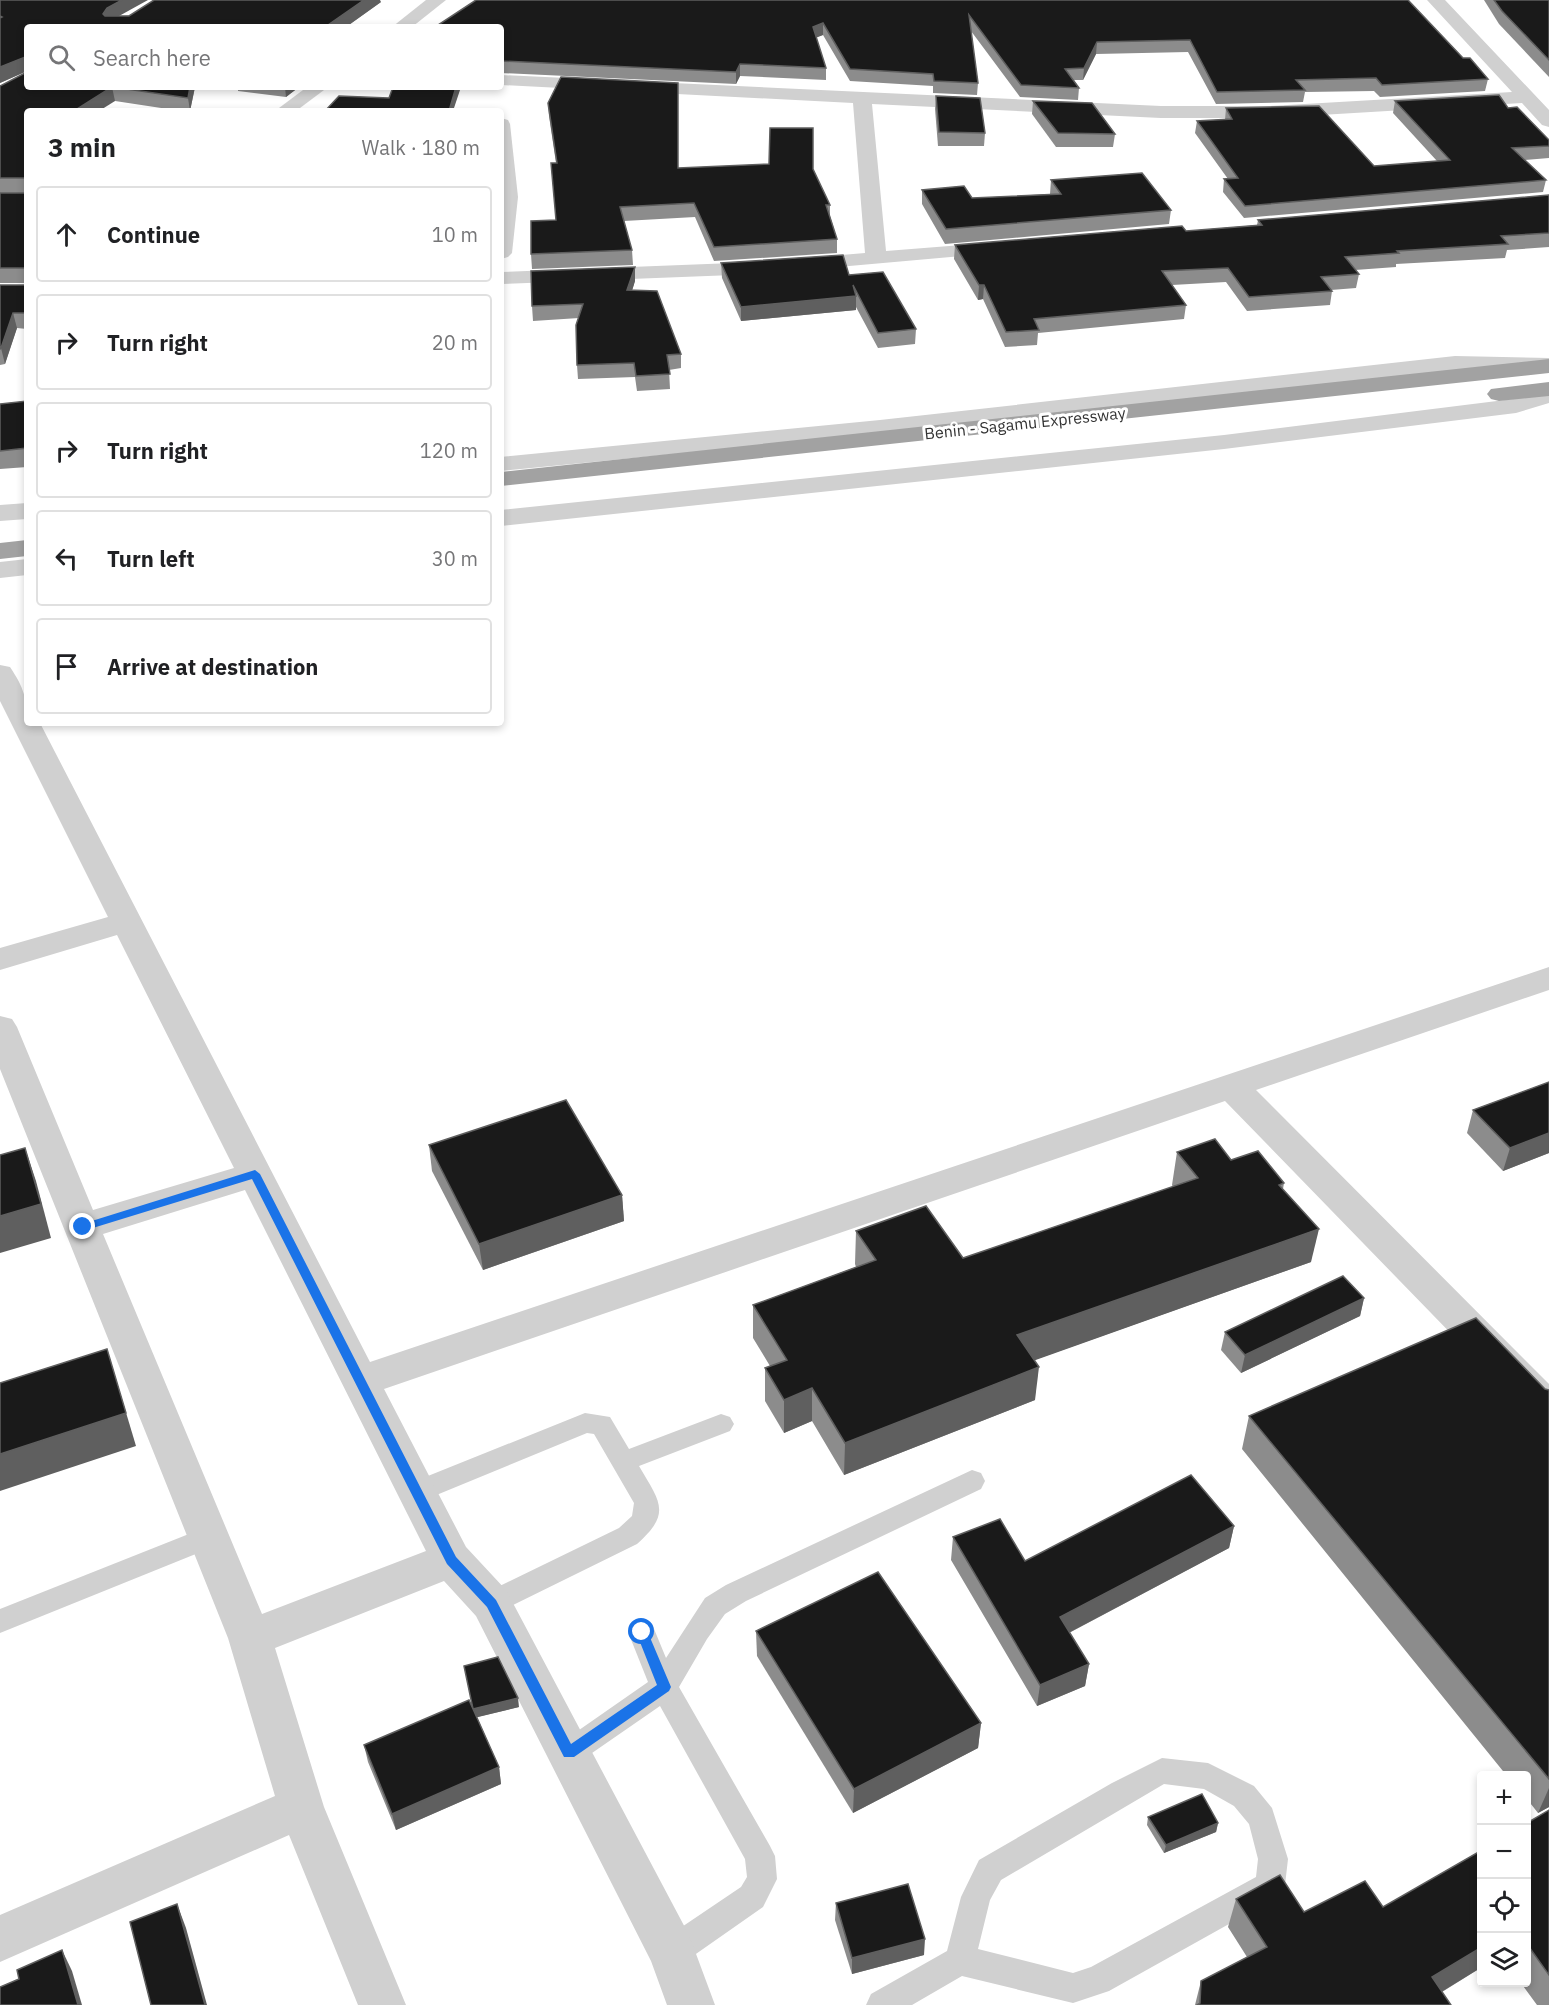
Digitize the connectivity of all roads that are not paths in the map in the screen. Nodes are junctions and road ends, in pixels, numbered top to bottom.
1 (437, 0) edge
2 (1436, 0) edge
3 (405, 24) edge
4 (314, 90) edge
5 (498, 95) edge
6 (862, 97) junction
7 (1524, 97) junction
8 (288, 108) edge
9 (1549, 121) edge
10 (504, 155) edge
11 (504, 229) edge
12 (1017, 246) edge
13 (876, 258) junction
14 (504, 278) edge
15 (1549, 365) edge
16 (1549, 389) edge
17 (1549, 395) edge
18 (504, 464) edge
19 (504, 479) edge
20 (504, 498) edge
21 (24, 511) edge
22 (0, 513) edge
23 (504, 518) edge
24 (24, 528) edge
25 (0, 531) edge
26 (24, 548) edge
27 (0, 551) edge
28 (24, 567) edge
29 (0, 570) edge
30 (0, 674) edge
31 (13, 726) edge
32 (127, 922) junction
33 (0, 958) edge
34 (1549, 978) edge
35 (0, 1027) edge
36 (9, 1071) edge
37 (1230, 1085) junction
38 (255, 1174) junction
39 (83, 1227) junction
40 (360, 1381) junction
41 (1548, 1406) edge
42 (721, 1424) dead end
43 (622, 1462) junction
44 (972, 1481) dead end
45 (417, 1492) junction
46 (209, 1536) junction
47 (451, 1560) junction
48 (491, 1603) junction
49 (0, 1621) edge
50 (642, 1632) dead end
51 (250, 1638) junction
52 (664, 1687) junction
53 (569, 1753) junction
54 (301, 1807) junction
55 (0, 1939) edge
56 (672, 1952) junction
57 (960, 1960) junction
58 (382, 2005) edge
59 (691, 2005) edge
60 (882, 2005) edge

1 - 3 street
2 - 7 street
4 - 8 street
5 - 6 street
6 - 7 street
6 - 13 street
7 - 9 street
10 - 11 street
12 - 13 street
13 - 14 street
15 - 18 street
15 - 19 highway, Benin - Sagamu Expressway
16 - 20 highway
17 - 23 street
21 - 22 street
24 - 25 highway
26 - 27 highway
28 - 29 street
30 - 31 street
31 - 32 street
32 - 33 street
32 - 38 street
34 - 37 street
35 - 36 street
36 - 39 street
37 - 40 street
37 - 41 street
38 - 39 street
38 - 40 street
39 - 46 street
40 - 45 street
42 - 43 lane
43 - 45 lane
43 - 48 lane
44 - 52 lane
45 - 47 street
46 - 49 lane
46 - 51 street
47 - 48 street
47 - 51 street
48 - 53 street
50 - 52 lane
51 - 54 street
52 - 53 lane
52 - 56 lane
53 - 56 street
54 - 55 street
54 - 58 street
56 - 59 street
57 - 57 lane
57 - 60 lane

